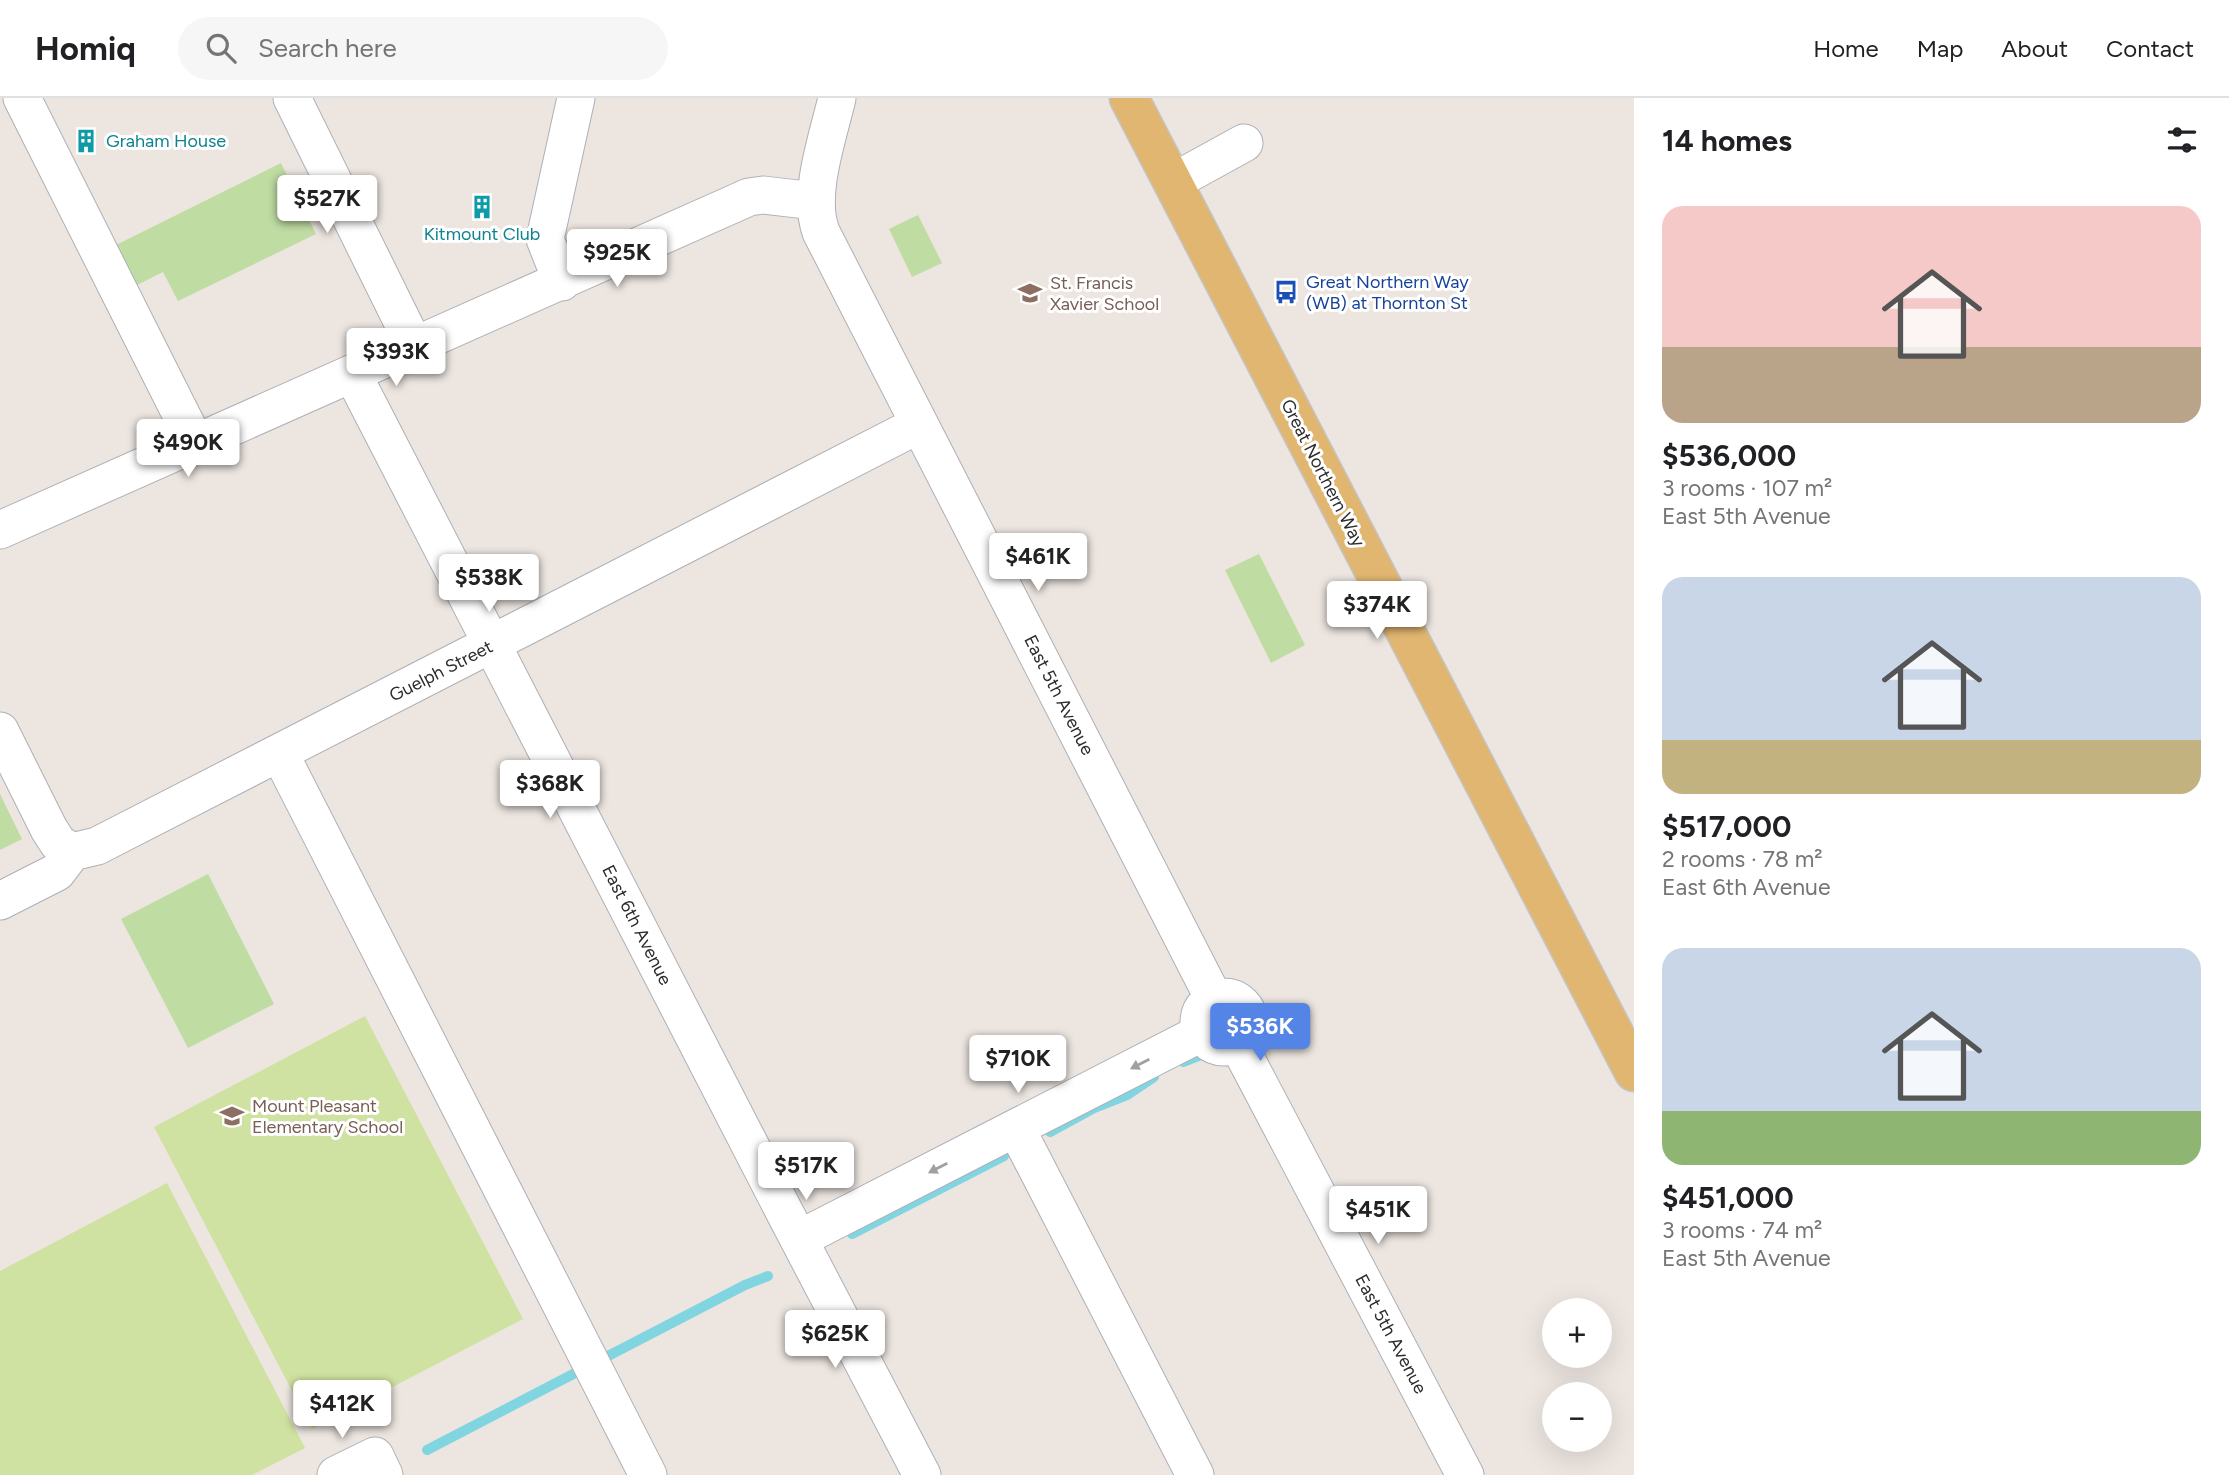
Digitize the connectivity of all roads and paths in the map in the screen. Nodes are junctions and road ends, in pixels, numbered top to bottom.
1 (22, 98) edge
2 (292, 98) edge
3 (576, 98) edge
4 (837, 98) edge
5 (1129, 98) edge
6 (1244, 143) dead end
7 (1172, 182) junction
8 (815, 201) junction
9 (562, 282) junction
10 (415, 347) junction
11 (353, 375) junction
12 (918, 425) junction
13 (196, 444) junction
14 (0, 530) edge
15 (492, 645) junction
16 (0, 731) edge
17 (280, 754) junction
18 (72, 852) junction
19 (0, 901) edge
20 (1214, 999) junction
21 (1201, 1033) junction
22 (1238, 1044) junction
23 (1634, 1072) edge
24 (1016, 1128) junction
25 (799, 1239) junction
26 (380, 1465) edge
27 (336, 1475) edge
28 (648, 1475) edge
29 (922, 1475) edge
30 (1195, 1475) edge
31 (1465, 1475) edge

1 - 13 street
2 - 10 street
3 - 9 street
4 - 8 street
5 - 7 main road, Great Northern Way
6 - 7 street
7 - 23 main road, Great Northern Way
8 - 9 street
8 - 12 street, East 5th Avenue
9 - 10 street
10 - 11 street
11 - 13 street
11 - 15 street, East 6th Avenue
12 - 15 street, Guelph Street
12 - 20 street, East 5th Avenue
13 - 14 street
15 - 17 street, Guelph Street
15 - 25 street, East 6th Avenue
16 - 18 street
17 - 18 street, Guelph Street
17 - 28 street
18 - 19 street
20 - 21 street
20 - 22 street
21 - 22 street
21 -> 24 street
22 - 31 street, East 5th Avenue
24 -> 25 street
24 - 30 street
25 - 29 street, East 6th Avenue
26 - 27 street

